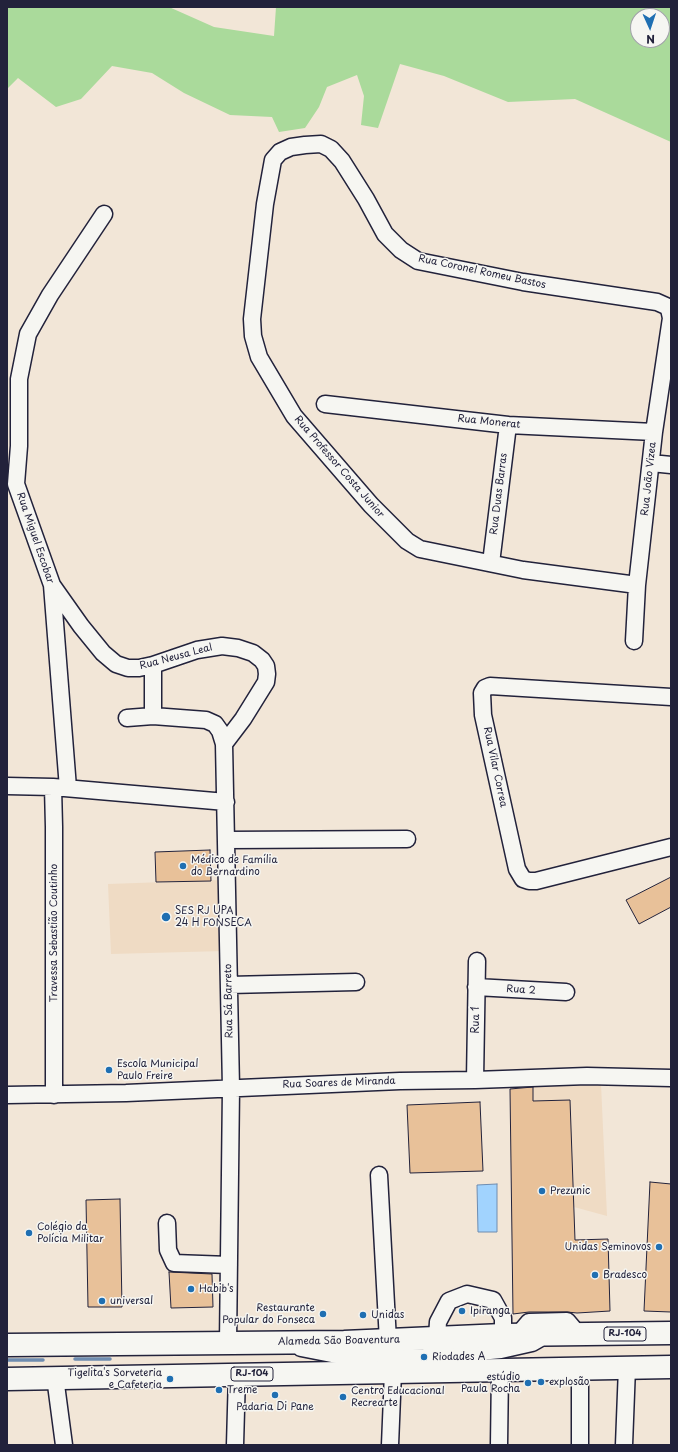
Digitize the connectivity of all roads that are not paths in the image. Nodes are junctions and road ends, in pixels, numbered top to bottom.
1 (273, 160) joint
2 (104, 214) dead end
3 (671, 318) edge
4 (325, 404) dead end
5 (508, 425) junction
6 (654, 432) junction
7 (651, 463) junction
8 (671, 466) edge
9 (12, 483) edge
10 (491, 563) junction
11 (52, 585) junction
12 (637, 585) junction
13 (634, 641) dead end
14 (153, 665) junction
15 (671, 697) edge
16 (153, 716) junction
17 (127, 718) dead end
18 (224, 744) junction
19 (7, 786) edge
20 (61, 788) junction
21 (226, 802) junction
22 (407, 839) dead end
23 (227, 840) junction
24 (671, 847) edge
25 (477, 961) dead end
26 (356, 982) dead end
27 (229, 985) junction
28 (476, 987) junction
29 (566, 992) dead end
30 (671, 1078) edge
31 (475, 1080) junction
32 (231, 1088) junction
33 (7, 1095) edge
34 (54, 1095) junction
35 (379, 1176) dead end
36 (166, 1223) dead end
37 (229, 1265) junction
38 (671, 1333) edge
39 (578, 1334) junction
40 (511, 1335) junction
41 (545, 1335) junction
42 (437, 1337) junction
43 (388, 1341) junction
44 (274, 1342) junction
45 (228, 1343) junction
46 (7, 1345) edge
47 (627, 1367) junction
48 (671, 1367) edge
49 (580, 1368) junction
50 (500, 1370) junction
51 (393, 1372) junction
52 (236, 1374) junction
53 (111, 1377) junction
54 (55, 1378) junction
55 (7, 1379) edge
56 (64, 1445) edge
57 (235, 1445) edge
58 (390, 1445) edge
59 (499, 1445) edge
60 (580, 1445) edge
61 (624, 1445) edge

1 - 3 street, Rua Coronel Romeu Bastos
1 - 10 street, Rua Professor Costa Junior
2 - 9 street, Rua Miguel Escobar
3 - 6 street, Rua João Vizea
4 - 5 street, Rua Monerat
5 - 6 street, Rua Monerat
5 - 10 street, Rua Duas Barras
6 - 7 street, Rua João Vizea
7 - 8 street
7 - 12 street, Rua João Vizea
9 - 11 street, Rua Miguel Escobar
10 - 12 street, Rua Professor Costa Junior
11 - 14 street, Rua Neusa Leal
11 - 20 street, Rua Miguel Escobar
12 - 13 street, Rua João Vizea
14 - 16 street
14 - 18 street, Rua Neusa Leal
15 - 24 street, Rua Vilar Correa
16 - 17 street, Rua Sá Barreto
16 - 18 street, Rua Sá Barreto
18 - 21 street, Rua Sá Barreto
19 - 20 street
20 - 21 street
20 - 34 street, Travessa Sebastião Coutinho
21 - 23 street, Rua Sá Barreto
22 - 23 street
23 - 27 street, Rua Sá Barreto
25 - 28 street, Rua 1
26 - 27 street
27 - 32 street, Rua Sá Barreto
28 - 29 street, Rua 2
28 - 31 street, Rua 1
30 - 31 street, Rua Soares de Miranda
31 - 32 street, Rua Soares de Miranda
32 - 34 street, Rua Soares de Miranda
32 - 37 street, Rua Sá Barreto
33 - 34 street, Rua Soares de Miranda
35 - 43 street
36 - 37 street
37 - 45 street, Rua Sá Barreto
38 - 39 highway, Alameda São Boaventura / RJ-104
39 - 40 street
39 - 41 highway, Alameda São Boaventura / RJ-104
40 - 41 highway, Alameda São Boaventura / RJ-104
40 - 42 highway, Alameda São Boaventura / RJ-104
40 - 42 street
41 - 44 street
42 - 43 highway, Alameda São Boaventura / RJ-104
43 - 44 highway, Alameda São Boaventura / RJ-104
44 - 45 highway, Alameda São Boaventura / RJ-104
45 - 46 highway, Alameda São Boaventura / RJ-104
47 - 48 highway, RJ-104
47 - 49 highway, RJ-104
47 - 61 street
49 - 50 highway, RJ-104
49 - 60 street
50 - 51 highway, RJ-104
50 - 59 street
51 - 52 highway, RJ-104
51 - 53 street
51 - 58 street
52 - 53 highway, RJ-104
52 - 57 street
53 - 54 highway, RJ-104
54 - 55 highway, RJ-104
54 - 56 street

